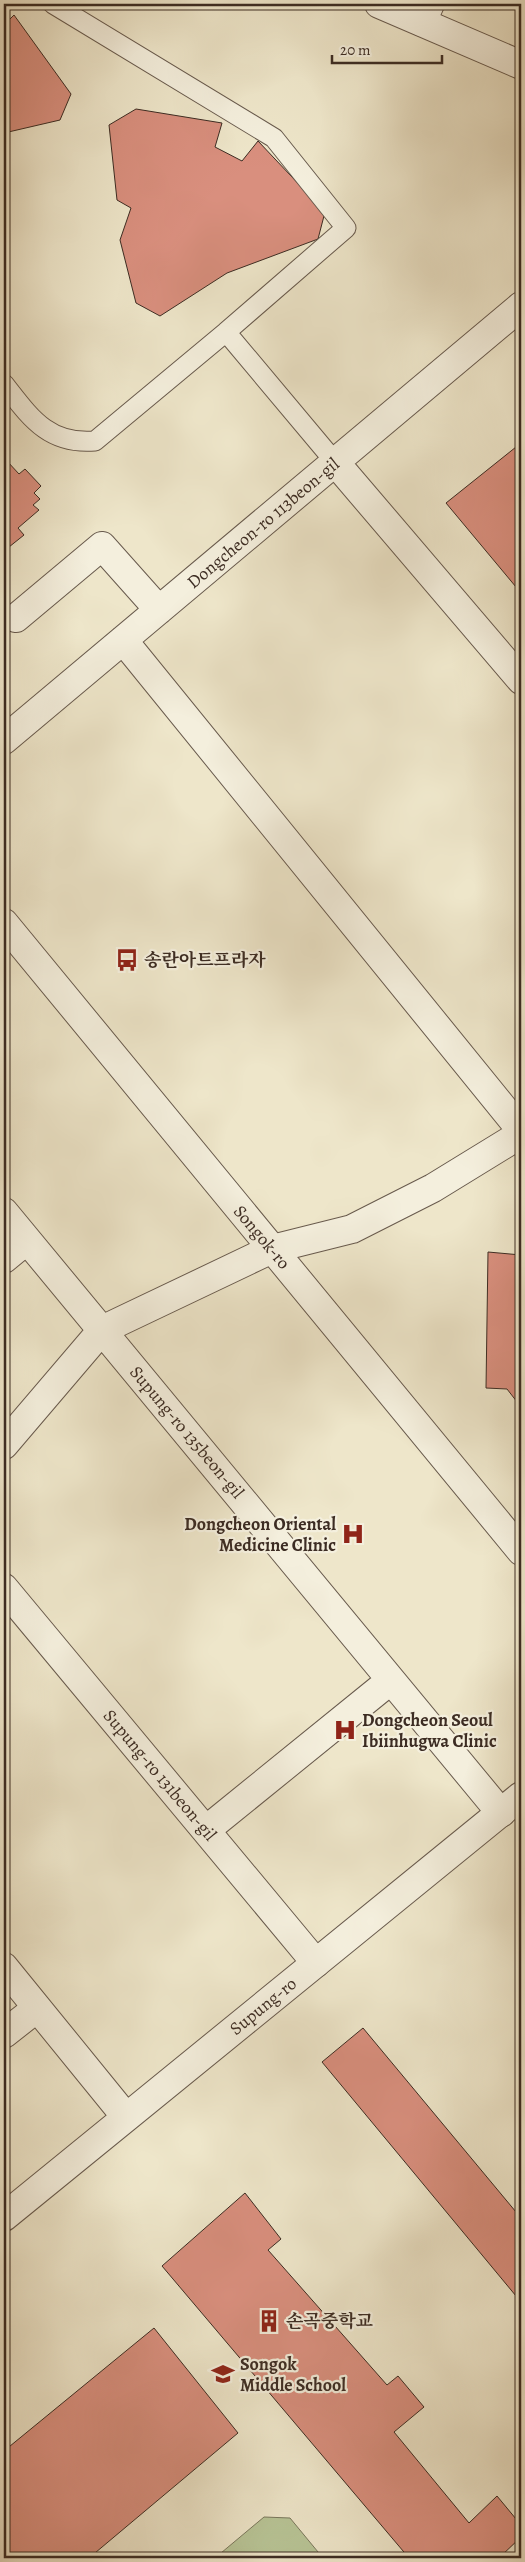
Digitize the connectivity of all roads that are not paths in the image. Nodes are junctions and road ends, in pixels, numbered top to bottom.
1 (53, 4) edge
2 (379, 4) edge
3 (426, 13) edge
4 (521, 65) edge
5 (521, 306) edge
6 (226, 332) junction
7 (4, 384) edge
8 (336, 462) junction
9 (159, 610) junction
10 (16, 618) dead end
11 (123, 640) junction
12 (521, 680) edge
13 (4, 740) edge
14 (4, 923) edge
15 (521, 1130) edge
16 (521, 1134) edge
17 (4, 1212) edge
18 (27, 1240) junction
19 (272, 1249) junction
20 (4, 1259) edge
21 (102, 1330) junction
22 (4, 1445) edge
23 (521, 1551) edge
24 (4, 1588) edge
25 (391, 1680) junction
26 (511, 1804) edge
27 (206, 1830) junction
28 (316, 1963) junction
29 (4, 1967) edge
30 (37, 2008) junction
31 (4, 2034) edge
32 (126, 2117) junction
33 (4, 2217) edge

1 - 6 lane
2 - 3 street
3 - 4 street
5 - 8 street, Dongcheon-ro 113beon-gil
6 - 7 lane
6 - 8 lane
8 - 9 street, Dongcheon-ro 113beon-gil
8 - 12 street
9 - 10 street
9 - 11 street, Dongcheon-ro 113beon-gil
11 - 13 street, Dongcheon-ro 113beon-gil
11 - 15 street
14 - 19 street, Songok-ro
16 - 19 street
17 - 18 street, Supung-ro 135beon-gil
18 - 20 street
18 - 21 street, Supung-ro 135beon-gil
19 - 21 street
19 - 23 street, Songok-ro
21 - 22 street
21 - 25 street, Supung-ro 135beon-gil
24 - 27 street, Supung-ro 131beon-gil
25 - 26 street, Supung-ro 135beon-gil
25 - 27 street
26 - 28 street, Supung-ro
27 - 28 street, Supung-ro 131beon-gil
28 - 32 street, Supung-ro
29 - 30 street
30 - 31 street
30 - 32 street
32 - 33 street, Supung-ro

